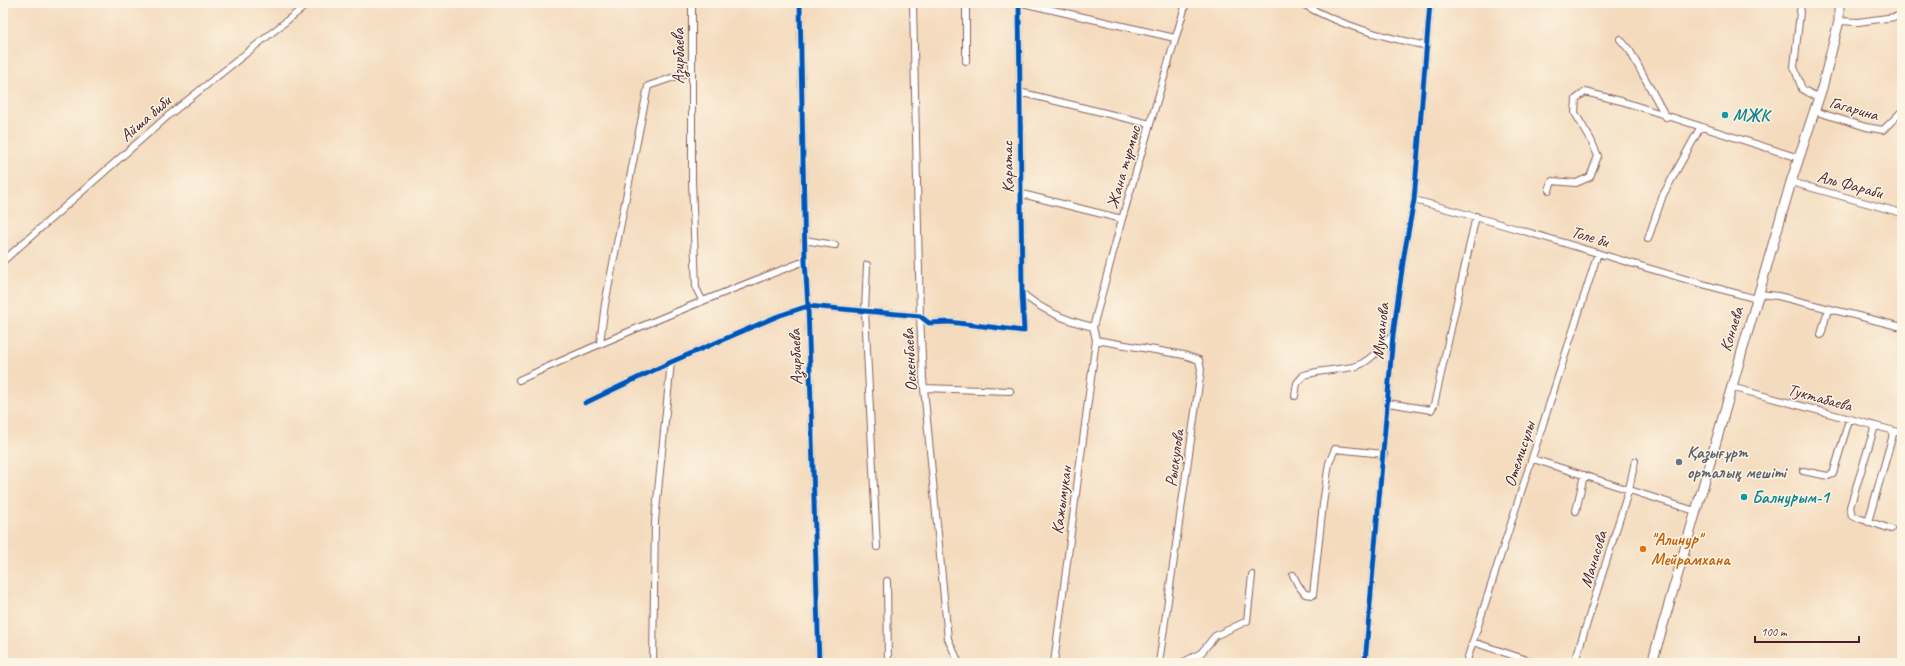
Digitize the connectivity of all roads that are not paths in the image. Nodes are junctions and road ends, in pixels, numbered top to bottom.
1 (309, 3) edge
2 (692, 3) edge
3 (800, 3) edge
4 (913, 3) edge
5 (966, 3) edge
6 (1019, 3) edge
7 (1022, 3) edge
8 (1186, 3) edge
9 (1301, 3) edge
10 (1430, 3) edge
11 (1801, 3) edge
12 (1839, 3) edge
13 (1902, 16) edge
14 (1839, 21) junction
15 (1175, 38) junction
16 (1620, 39) dead end
17 (1427, 46) junction
18 (966, 62) dead end
19 (692, 71) junction
20 (1019, 92) junction
21 (1819, 98) junction
22 (1814, 111) junction
23 (1902, 111) edge
24 (1666, 116) junction
25 (1150, 124) junction
26 (1700, 128) junction
27 (1799, 158) junction
28 (1791, 182) junction
29 (1549, 190) dead end
30 (1022, 194) junction
31 (1414, 200) junction
32 (1902, 213) edge
33 (1476, 216) junction
34 (1122, 219) junction
35 (1648, 239) dead end
36 (804, 240) junction
37 (835, 245) dead end
38 (1598, 253) junction
39 (3, 261) edge
40 (805, 261) junction
41 (867, 265) dead end
42 (1022, 293) junction
43 (1758, 296) junction
44 (702, 300) junction
45 (808, 306) junction
46 (1828, 309) junction
47 (865, 311) junction
48 (920, 316) junction
49 (1093, 327) junction
50 (1902, 327) edge
51 (1393, 335) junction
52 (1821, 335) dead end
53 (1096, 340) junction
54 (600, 343) junction
55 (671, 362) junction
56 (519, 380) dead end
57 (1731, 387) junction
58 (924, 388) junction
59 (1010, 391) dead end
60 (1295, 396) dead end
61 (585, 403) dead end
62 (1388, 404) junction
63 (1849, 420) junction
64 (1875, 426) junction
65 (1894, 431) junction
66 (1902, 433) edge
67 (1384, 454) junction
68 (1533, 459) junction
69 (1635, 461) dead end
70 (1803, 471) dead end
71 (1584, 475) junction
72 (1629, 489) junction
73 (1576, 511) dead end
74 (1695, 511) junction
75 (1868, 522) junction
76 (1891, 528) dead end
77 (877, 547) dead end
78 (1252, 575) dead end
79 (1293, 576) dead end
80 (888, 581) dead end
81 (1473, 642) junction
82 (653, 663) edge
83 (819, 663) edge
84 (888, 663) edge
85 (959, 663) edge
86 (1054, 663) edge
87 (1159, 663) edge
88 (1182, 663) edge
89 (1365, 663) edge
90 (1466, 663) edge
91 (1536, 663) edge
92 (1573, 663) edge
93 (1652, 663) edge

1 - 39 street, Айша биби
2 - 19 street, Азирбаева
3 - 36 street, Азирбаева
4 - 48 street, Оскенбаева
5 - 18 street
6 - 20 street, Каратас
7 - 15 street
8 - 15 street, Жана турмыс
9 - 17 street
10 - 17 street, Муканова
11 - 21 street
12 - 14 main road, Конаева
13 - 14 street
14 - 21 main road, Конаева
15 - 25 street, Жана турмыс
16 - 24 street
17 - 31 street, Муканова
19 - 44 street, Азирбаева
19 - 54 street, Азирбаева
20 - 25 street
20 - 30 street, Каратас
21 - 22 main road, Конаева
22 - 23 street, Гагарина
22 - 27 main road, Конаева
24 - 26 street
24 - 29 street
25 - 34 street, Жана турмыс
26 - 27 street
26 - 35 street
27 - 28 main road, Конаева
28 - 32 street, Аль Фараби
28 - 43 main road, Конаева
30 - 34 street
30 - 42 street, Каратас
31 - 33 street, Толе би
31 - 51 street, Муканова
33 - 38 street, Толе би
33 - 62 street
34 - 49 street, Жана турмыс
36 - 37 street
36 - 40 street, Азирбаева
38 - 43 street, Толе би
38 - 68 street, Отемисулы
40 - 44 street
40 - 45 street, Азирбаева
41 - 47 street
42 - 48 street, Каратас
42 - 49 street
43 - 46 street, Толе би
43 - 57 main road, Конаева
44 - 54 street
45 - 47 street
45 - 55 street
45 - 83 street, Азирбаева
46 - 50 street, Толе би
46 - 52 street
47 - 48 street
47 - 77 street
48 - 58 street, Оскенбаева
49 - 53 street, Жана турмыс
51 - 60 street
51 - 62 street, Муканова
53 - 86 street, Кажымукан
53 - 87 street, Рыскулова
54 - 56 street
55 - 61 street
55 - 82 street
57 - 63 street, Туктабаева
57 - 74 main road, Конаева
58 - 59 street
58 - 85 street, Оскенбаева
62 - 67 street, Муканова
63 - 64 street, Туктабаева
63 - 70 street
64 - 65 street, Туктабаева
64 - 75 street
65 - 66 street, Туктабаева
65 - 75 street
67 - 79 street
67 - 89 street, Муканова
68 - 71 street
68 - 81 street, Отемисулы
69 - 72 street, Манасова
71 - 72 street
71 - 73 street
72 - 74 street
72 - 92 street, Манасова
74 - 93 main road, Конаева
75 - 76 street
78 - 88 street
80 - 84 street
81 - 90 street, Отемисулы
81 - 91 street

